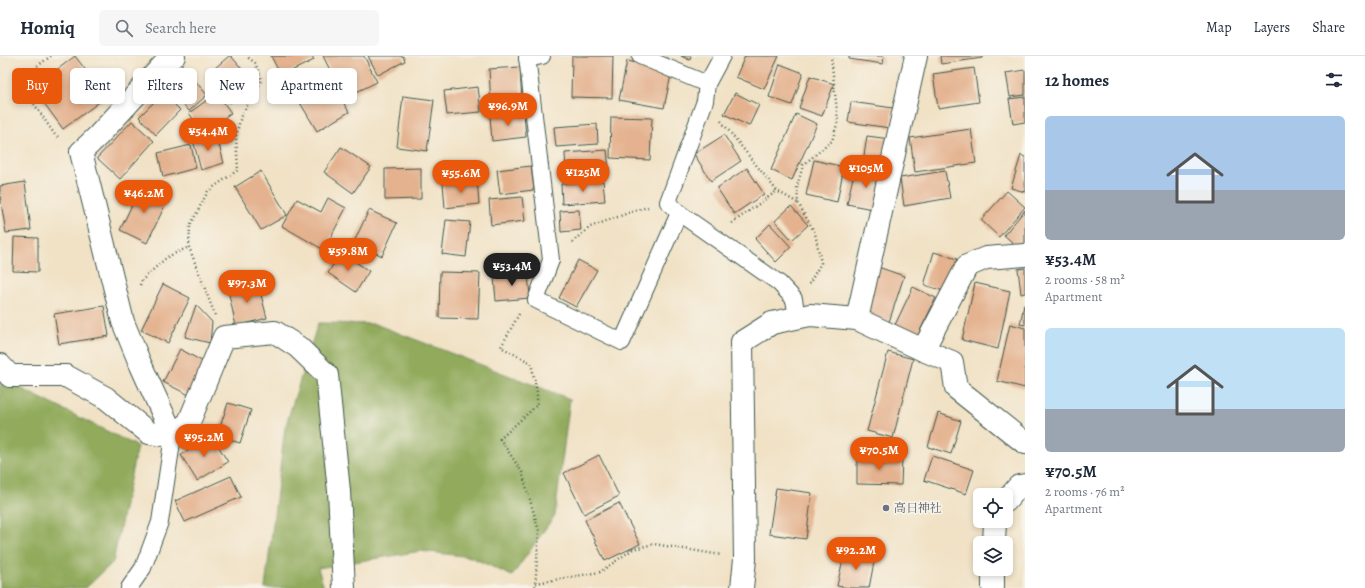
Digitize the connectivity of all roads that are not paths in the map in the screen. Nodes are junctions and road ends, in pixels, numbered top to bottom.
1 (174, 56) edge
2 (640, 56) edge
3 (722, 56) edge
4 (916, 56) edge
5 (532, 57) edge
6 (708, 84) junction
7 (673, 207) junction
8 (1025, 255) edge
9 (797, 313) junction
10 (857, 319) junction
11 (923, 350) junction
12 (0, 365) edge
13 (173, 436) junction
14 (1025, 443) edge
15 (1025, 485) edge
16 (1013, 493) edge
17 (993, 576) edge
18 (129, 588) edge
19 (344, 588) edge
20 (742, 588) edge
21 (993, 588) edge

1 - 13 street
2 - 6 lane
3 - 6 lane
4 - 10 street
5 - 7 lane
6 - 7 lane
7 - 9 lane
8 - 11 street
9 - 10 street
9 - 20 street
10 - 11 street
11 - 14 street
12 - 13 street
13 - 18 lane
13 - 19 street
15 - 16 street
17 - 21 street

